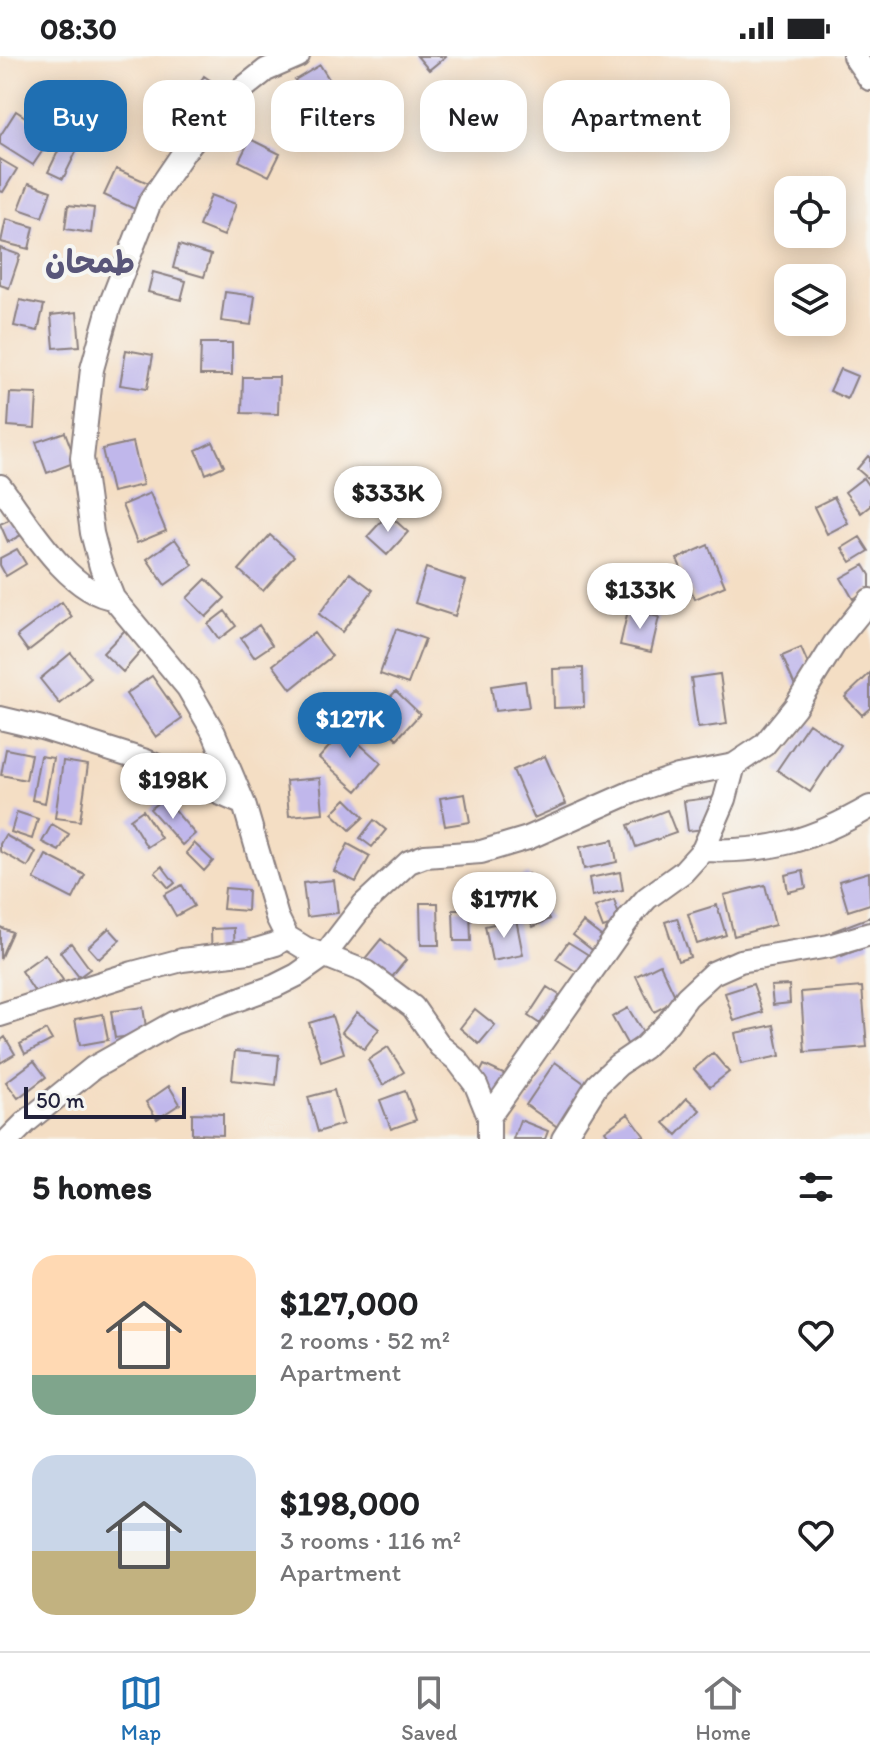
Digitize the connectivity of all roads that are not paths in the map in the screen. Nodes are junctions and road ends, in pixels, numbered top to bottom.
1 (298, 56) edge
2 (854, 56) edge
3 (870, 79) edge
4 (0, 486) edge
5 (113, 598) junction
6 (870, 600) edge
7 (0, 718) edge
8 (734, 765) junction
9 (244, 804) junction
10 (870, 807) edge
11 (703, 850) junction
12 (870, 934) edge
13 (287, 937) junction
14 (324, 956) junction
15 (0, 1015) edge
16 (489, 1128) edge
17 (9, 1139) edge
18 (563, 1139) edge

1 - 5 street
2 - 3 street
4 - 5 street
5 - 9 street
6 - 8 street
7 - 9 street
8 - 11 street
8 - 14 street
9 - 13 street
10 - 11 street
11 - 16 street
12 - 18 street
13 - 14 street
13 - 15 street
14 - 16 street
14 - 17 street

